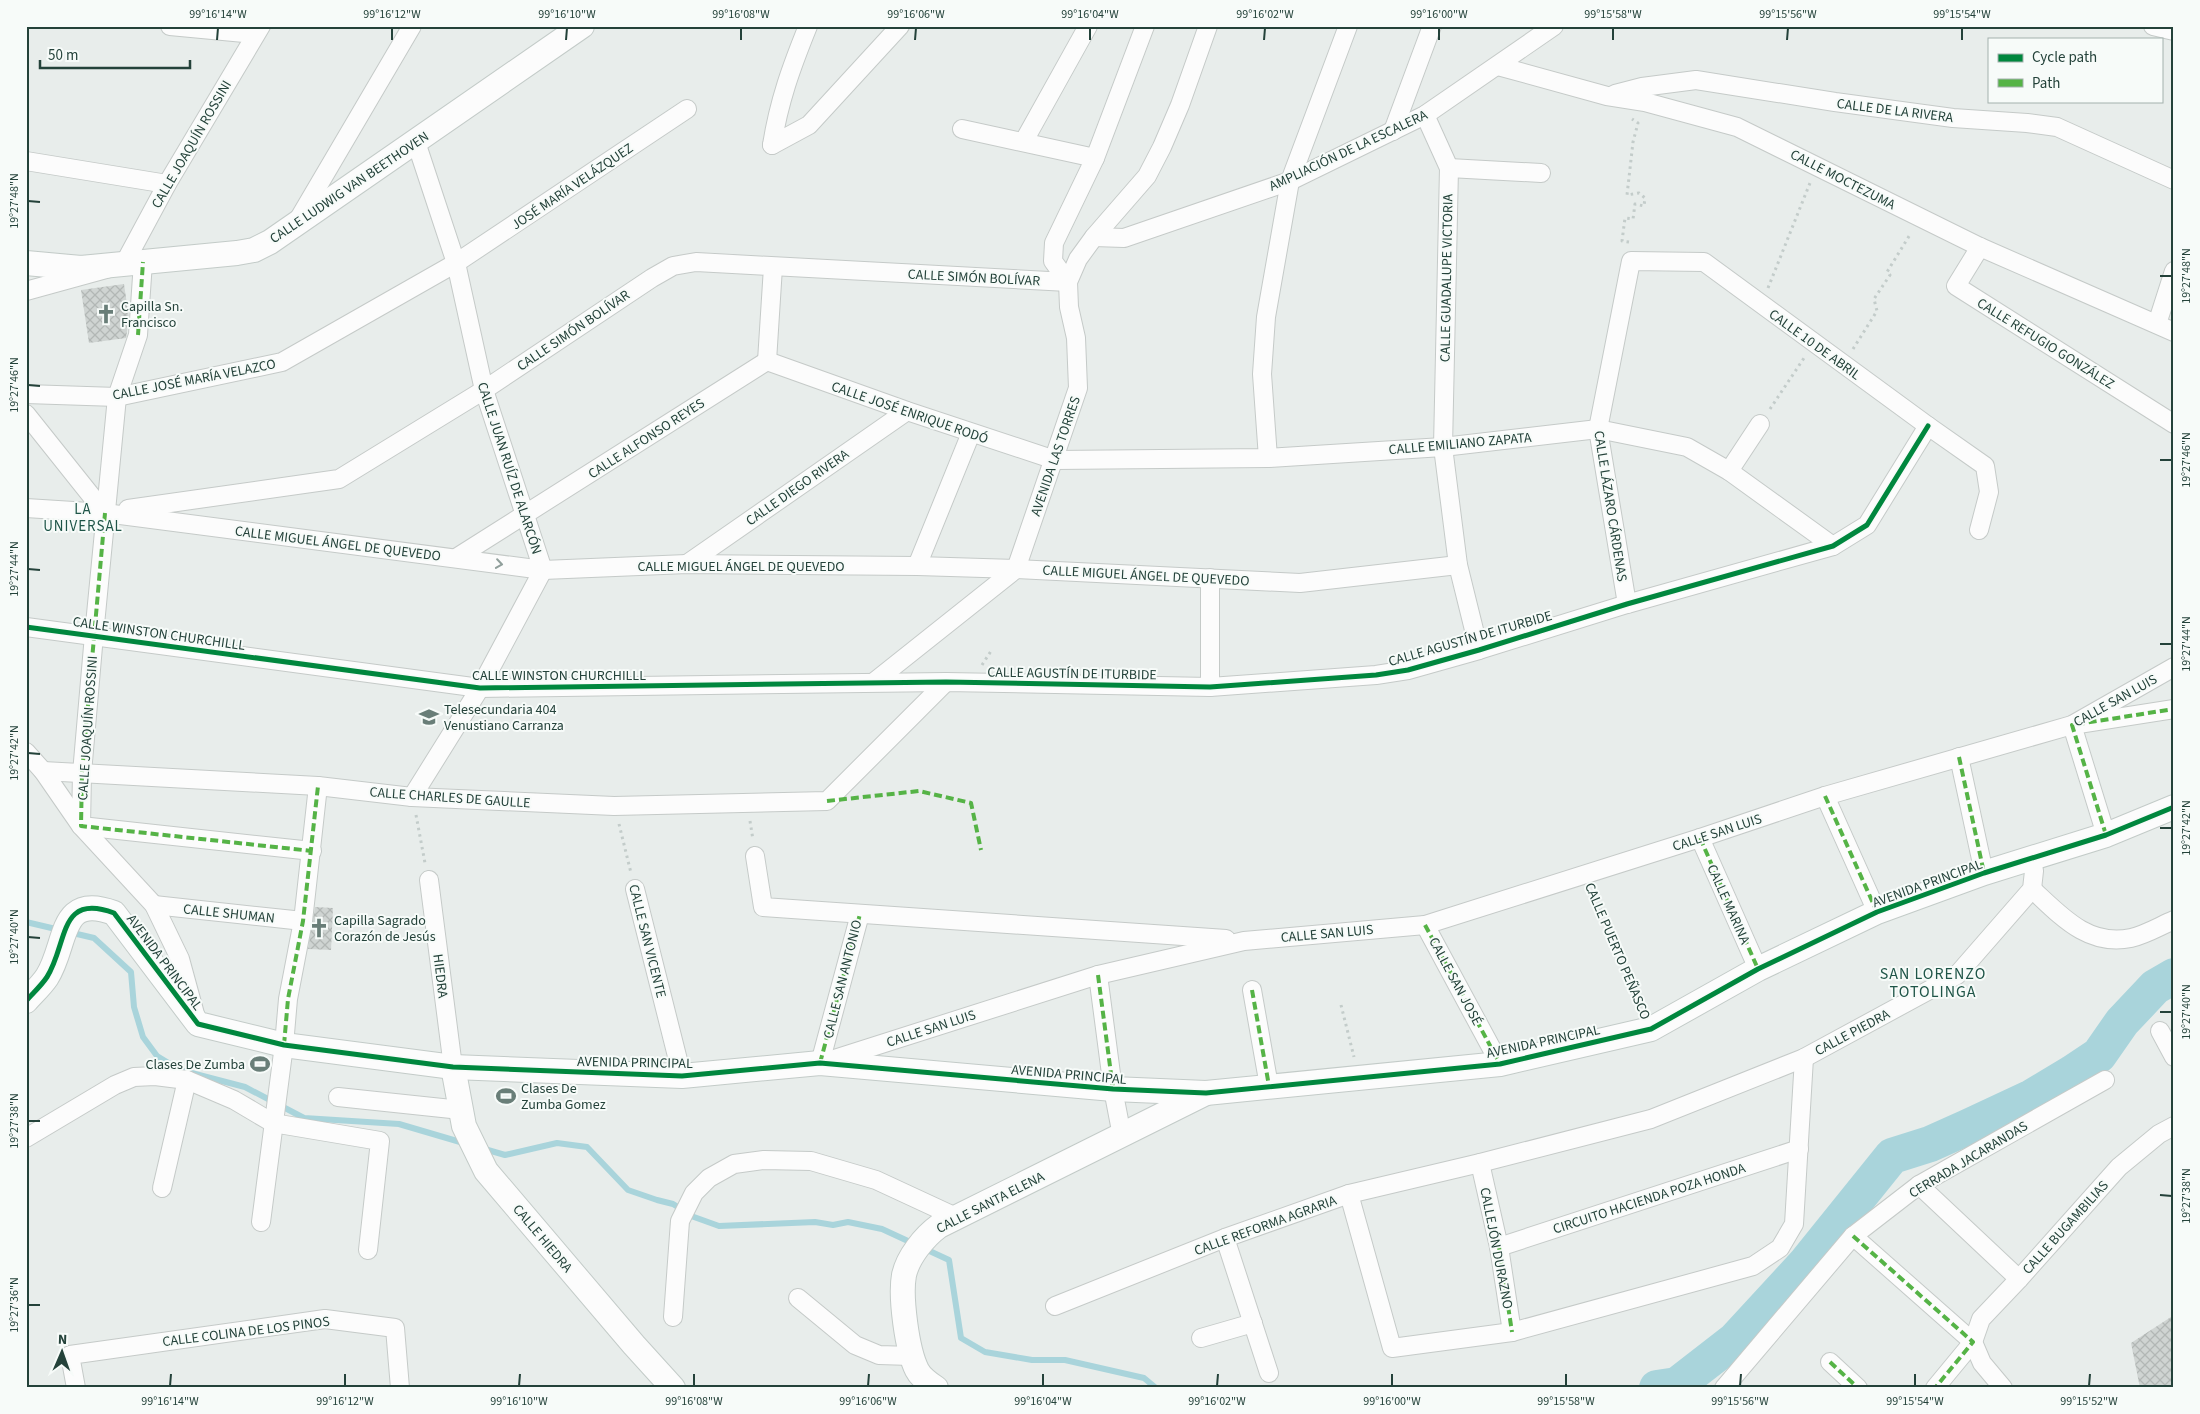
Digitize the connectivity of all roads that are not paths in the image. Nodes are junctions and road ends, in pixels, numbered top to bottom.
1 (170, 26) edge
2 (412, 26) edge
3 (582, 26) edge
4 (808, 26) edge
5 (900, 26) edge
6 (1088, 26) edge
7 (1145, 26) edge
8 (1208, 26) edge
9 (1348, 26) edge
10 (1432, 26) edge
11 (1554, 26) edge
12 (2153, 26) edge
13 (258, 30) edge
14 (2174, 31) edge
15 (1498, 66) junction
16 (1607, 96) junction
17 (688, 109) dead end
18 (1424, 115) junction
19 (962, 129) dead end
20 (1394, 131) junction
21 (1024, 141) junction
22 (416, 142) junction
23 (1095, 158) junction
24 (26, 161) edge
25 (1449, 168) junction
26 (1540, 173) dead end
27 (2174, 180) edge
28 (1290, 181) junction
29 (167, 184) junction
30 (297, 222) junction
31 (1094, 237) junction
32 (1980, 247) junction
33 (1631, 260) joint
34 (26, 263) edge
35 (134, 263) junction
36 (456, 263) junction
37 (773, 267) junction
38 (2174, 271) edge
39 (1068, 282) junction
40 (26, 291) edge
41 (2157, 324) junction
42 (2174, 332) edge
43 (766, 362) junction
44 (484, 390) junction
45 (26, 394) edge
46 (117, 397) junction
47 (907, 411) junction
48 (26, 414) edge
49 (1760, 424) road end
50 (2174, 424) edge
51 (1928, 426) junction
52 (1598, 429) junction
53 (971, 433) junction
54 (1443, 447) junction
55 (1268, 458) junction
56 (1054, 460) junction
57 (1729, 470) junction
58 (26, 508) edge
59 (105, 513) junction
60 (526, 515) junction
61 (1979, 530) dead end
62 (1833, 546) junction
63 (456, 558) junction
64 (687, 564) junction
65 (1458, 565) junction
66 (917, 566) junction
67 (1016, 569) junction
68 (543, 570) junction
69 (1210, 578) junction
70 (1627, 604) junction
71 (26, 627) edge
72 (94, 635) junction
73 (1479, 650) junction
74 (2174, 666) edge
75 (874, 682) junction
76 (946, 682) junction
77 (480, 688) junction
78 (1210, 688) junction
79 (2174, 709) edge
80 (2072, 725) junction
81 (26, 752) edge
82 (1959, 757) junction
83 (43, 771) junction
84 (82, 773) junction
85 (318, 786) junction
86 (1825, 796) junction
87 (412, 797) junction
88 (2174, 807) edge
89 (81, 826) junction
90 (2106, 835) junction
91 (1700, 838) junction
92 (312, 851) junction
93 (755, 856) road end
94 (2032, 858) junction
95 (1984, 873) junction
96 (429, 880) road end
97 (635, 888) road end
98 (2032, 889) junction
99 (154, 905) junction
100 (1877, 912) junction
101 (860, 914) junction
102 (2174, 920) edge
103 (303, 921) junction
104 (1425, 925) junction
105 (1244, 941) junction
106 (1758, 970) junction
107 (1098, 975) junction
108 (1252, 990) dead end
109 (26, 1001) edge
110 (198, 1024) junction
111 (2160, 1032) dead end
112 (282, 1055) junction
113 (2174, 1057) edge
114 (1804, 1058) junction
115 (820, 1064) junction
116 (1500, 1064) junction
117 (453, 1066) junction
118 (682, 1076) junction
119 (187, 1080) junction
120 (2105, 1080) dead end
121 (1269, 1086) junction
122 (1113, 1089) junction
123 (1206, 1094) junction
124 (338, 1097) dead end
125 (274, 1116) junction
126 (462, 1118) junction
127 (2174, 1126) edge
128 (1122, 1136) junction
129 (26, 1138) edge
130 (1799, 1149) junction
131 (1480, 1163) junction
132 (1919, 1185) junction
133 (162, 1188) dead end
134 (1350, 1194) junction
135 (958, 1218) junction
136 (261, 1222) dead end
137 (1853, 1236) junction
138 (1226, 1238) junction
139 (1499, 1247) junction
140 (368, 1250) dead end
141 (2019, 1279) junction
142 (798, 1298) dead end
143 (1055, 1306) dead end
144 (673, 1316) dead end
145 (1253, 1323) junction
146 (1512, 1332) junction
147 (1201, 1338) dead end
148 (1973, 1342) junction
149 (911, 1356) junction
150 (1830, 1362) dead end
151 (1269, 1373) dead end
152 (76, 1388) edge
153 (400, 1388) edge
154 (673, 1388) edge
155 (936, 1388) edge
156 (1724, 1388) edge
157 (1858, 1388) edge
158 (1935, 1388) edge
159 (2003, 1388) edge

1 - 13 street
2 - 30 street
3 - 22 street, CALLE LUDWIG VAN BEETHOVEN
4 - 5 street
6 - 21 street
7 - 23 street
8 - 31 street, AVENIDA LAS TORRES
9 - 28 street
10 - 20 street
11 - 15 street, AMPLIACIÓN DE LA ESCALERA
12 - 14 street
13 - 29 street, CALLE JOAQUÍN ROSSINI
15 - 16 street, CALLE MOCTEZUMA
15 - 18 street, AMPLIACIÓN DE LA ESCALERA
16 - 27 street, CALLE DE LA RIVERA
16 - 32 street, CALLE MOCTEZUMA
17 - 36 street, JOSÉ MARÍA VELÁZQUEZ
18 - 20 street, AMPLIACIÓN DE LA ESCALERA
18 - 25 street, CALLE GUADALUPE VICTORIA
19 - 21 street
20 - 28 street, AMPLIACIÓN DE LA ESCALERA
21 - 23 street
22 - 30 street, CALLE LUDWIG VAN BEETHOVEN
22 - 36 street, CALLE JUAN RUÍZ DE ALARCÓN
23 - 39 street
24 - 29 street
25 - 26 street
25 - 54 street, CALLE GUADALUPE VICTORIA
28 - 31 street, AMPLIACIÓN DE LA ESCALERA
28 - 55 street
29 - 35 street, CALLE JOAQUÍN ROSSINI
30 - 35 street, CALLE LUDWIG VAN BEETHOVEN
31 - 39 street, AVENIDA LAS TORRES
32 - 41 street, CALLE MOCTEZUMA
32 - 50 street, CALLE REFUGIO GONZÁLEZ
33 - 51 street, CALLE 10 DE ABRIL
33 - 52 street, CALLE LÁZARO CÁRDENAS
34 - 35 street, CALLE LUDWIG VAN BEETHOVEN
35 - 40 street
35 - 46 street, CALLE JOAQUÍN ROSSINI
36 - 44 street, CALLE JUAN RUÍZ DE ALARCÓN
36 - 46 street, CALLE JOSÉ MARÍA VELAZCO
37 - 39 street, CALLE SIMÓN BOLÍVAR
37 - 43 street
37 - 44 street, CALLE SIMÓN BOLÍVAR
38 - 41 street
39 - 56 street, AVENIDA LAS TORRES
41 - 42 street, CALLE MOCTEZUMA
43 - 47 street, CALLE JOSÉ ENRIQUE RODÓ
43 - 60 street, CALLE ALFONSO REYES
44 - 59 street, CALLE SIMÓN BOLÍVAR
44 - 60 street, CALLE JUAN RUÍZ DE ALARCÓN
45 - 46 street, CALLE JOSÉ MARÍA VELAZCO
46 - 59 street, CALLE JOAQUÍN ROSSINI
47 - 53 street, CALLE JOSÉ ENRIQUE RODÓ
47 - 64 street, CALLE DIEGO RIVERA
48 - 59 street
49 - 57 street
51 - 61 street, CALLE 10 DE ABRIL
51 - 62 street, CALLE AGUSTÍN DE ITURBIDE
52 - 54 street, CALLE EMILIANO ZAPATA
52 - 57 street, CALLE EMILIANO ZAPATA
52 - 70 street, CALLE LÁZARO CÁRDENAS
53 - 56 street, CALLE JOSÉ ENRIQUE RODÓ
53 - 66 street
54 - 55 street, CALLE EMILIANO ZAPATA
54 - 65 street, CALLE GUADALUPE VICTORIA
55 - 56 street, CALLE EMILIANO ZAPATA
56 - 67 street, AVENIDA LAS TORRES
57 - 62 street, CALLE EMILIANO ZAPATA
58 - 59 street, CALLE MIGUEL ÁNGEL DE QUEVEDO
59 - 63 street, CALLE MIGUEL ÁNGEL DE QUEVEDO
59 - 72 street, CALLE JOAQUÍN ROSSINI
60 - 63 street, CALLE ALFONSO REYES
60 - 68 street, CALLE JUAN RUÍZ DE ALARCÓN
62 - 70 street, CALLE AGUSTÍN DE ITURBIDE
63 -> 68 street, CALLE MIGUEL ÁNGEL DE QUEVEDO
64 - 66 street, CALLE MIGUEL ÁNGEL DE QUEVEDO
64 - 68 street, CALLE MIGUEL ÁNGEL DE QUEVEDO
65 - 69 street, CALLE MIGUEL ÁNGEL DE QUEVEDO
65 - 73 street, CALLE GUADALUPE VICTORIA
66 - 67 street, CALLE MIGUEL ÁNGEL DE QUEVEDO
67 - 69 street, CALLE MIGUEL ÁNGEL DE QUEVEDO
67 - 75 street
68 - 77 street, CALLE JUAN RUÍZ DE ALARCÓN
69 - 78 street
70 - 73 street, CALLE AGUSTÍN DE ITURBIDE
71 - 72 street, CALLE WINSTON CHURCHILLL
72 - 77 street, CALLE WINSTON CHURCHILLL
72 - 84 street, CALLE JOAQUÍN ROSSINI
73 - 78 street, CALLE AGUSTÍN DE ITURBIDE
74 - 80 street, CALLE SAN LUIS
75 - 76 street, CALLE WINSTON CHURCHILLL
75 - 77 street, CALLE WINSTON CHURCHILLL
76 - 78 street, CALLE AGUSTÍN DE ITURBIDE
76 - 87 street, CALLE CHARLES DE GAULLE
77 - 87 street, CALLE JUAN RUÍZ DE ALARCÓN
79 - 80 street
80 - 82 street, CALLE SAN LUIS
80 - 90 street
81 - 83 street, CALLE JOAQUÍN ROSSINI
82 - 86 street, CALLE SAN LUIS
82 - 95 street
83 - 84 street, CALLE CHARLES DE GAULLE
83 - 89 street, CALLE JOAQUÍN ROSSINI
84 - 85 street, CALLE CHARLES DE GAULLE
84 - 89 street, CALLE JOAQUÍN ROSSINI
85 - 87 street, CALLE CHARLES DE GAULLE
85 - 92 street
86 - 91 street, CALLE SAN LUIS
86 - 100 street
88 - 90 street, AVENIDA PRINCIPAL
89 - 92 street
89 - 99 street, CALLE JOAQUÍN ROSSINI
90 - 94 street, AVENIDA PRINCIPAL
91 - 104 street, CALLE SAN LUIS
91 - 106 street, CALLE MARINA
92 - 103 street
93 - 101 street, CALLE SAN ANTONIO
94 - 95 street, AVENIDA PRINCIPAL
94 - 98 street
95 - 100 street, AVENIDA PRINCIPAL
96 - 117 street, HIEDRA
97 - 118 street, CALLE SAN VICENTE
98 - 102 street
98 - 114 street, CALLE PIEDRA
99 - 103 street, CALLE SHUMAN
99 - 110 street, CALLE JOAQUÍN ROSSINI
100 - 106 street, AVENIDA PRINCIPAL
101 - 105 street, CALLE SAN LUIS
101 - 115 street, CALLE SAN ANTONIO
103 - 112 street
104 - 105 street, CALLE SAN LUIS
104 - 116 street, CALLE SAN JOSÉ
105 - 107 street, CALLE SAN LUIS
106 - 116 street, AVENIDA PRINCIPAL
107 - 115 street, CALLE SAN LUIS
107 - 122 street
108 - 121 street
109 - 110 street, AVENIDA PRINCIPAL
110 - 112 street, AVENIDA PRINCIPAL
111 - 113 street
112 - 117 street, AVENIDA PRINCIPAL
112 - 125 street
114 - 130 street
114 - 131 street, CALLE PIEDRA
115 - 118 street, AVENIDA PRINCIPAL
115 - 122 street, AVENIDA PRINCIPAL
116 - 121 street, AVENIDA PRINCIPAL
117 - 118 street, AVENIDA PRINCIPAL
117 - 126 street, CALLE HIEDRA
119 - 125 street
119 - 129 street
119 - 133 street
120 - 132 street, CERRADA JACARANDAS
121 - 123 street, AVENIDA PRINCIPAL
122 - 123 street, AVENIDA PRINCIPAL
122 - 128 street
123 - 128 street, CALLE SANTA ELENA
124 - 126 street
125 - 136 street
125 - 140 street
126 - 154 street, CALLE HIEDRA
127 - 141 street, CALLE BUGAMBILIAS
128 - 135 street, CALLE SANTA ELENA
130 - 139 street, CIRCUITO HACIENDA POZA HONDA
130 - 146 street
131 - 134 street, CALLE REFORMA AGRARIA
131 - 139 street, CALLEJÓN DURAZNO
132 - 137 street, CERRADA JACARANDAS
132 - 141 street
134 - 138 street, CALLE REFORMA AGRARIA
134 - 146 street
135 - 144 street
135 - 149 street, CALLE SANTA ELENA
137 - 148 street
137 - 156 street, CERRADA JACARANDAS
138 - 143 street, CALLE REFORMA AGRARIA
138 - 145 street
139 - 146 street, CALLEJÓN DURAZNO
141 - 148 street, CALLE BUGAMBILIAS
142 - 149 street
145 - 147 street
145 - 151 street
148 - 158 street, CALLE BUGAMBILIAS
148 - 159 street
149 - 155 street, CALLE SANTA ELENA
150 - 157 street
152 - 153 street, CALLE COLINA DE LOS PINOS

